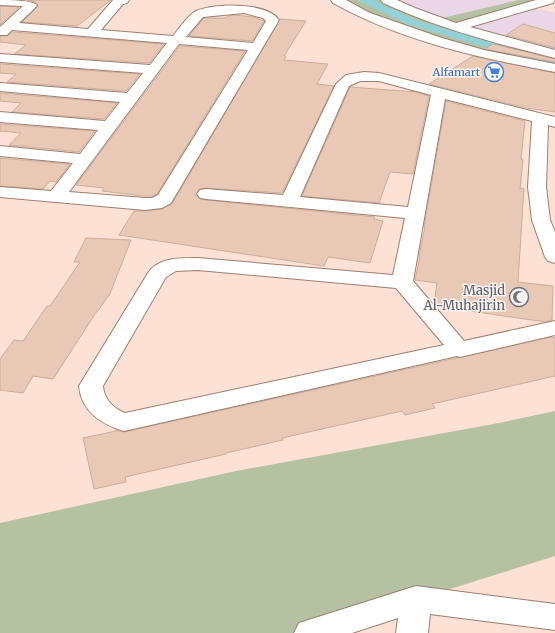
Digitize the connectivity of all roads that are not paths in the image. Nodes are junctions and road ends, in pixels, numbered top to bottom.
1 (120, 0) edge
2 (337, 0) edge
3 (388, 0) edge
4 (0, 1) edge
5 (518, 2) edge
6 (549, 6) edge
7 (438, 19) junction
8 (456, 27) junction
9 (5, 30) edge
10 (91, 34) junction
11 (176, 40) junction
12 (257, 47) junction
13 (533, 48) junction
14 (555, 54) edge
15 (0, 58) edge
16 (518, 62) junction
17 (555, 68) edge
18 (153, 69) junction
19 (0, 87) edge
20 (439, 93) junction
21 (132, 98) junction
22 (0, 117) edge
23 (547, 120) edge
24 (109, 126) junction
25 (0, 151) edge
26 (84, 159) junction
27 (0, 192) edge
28 (206, 194) dead end
29 (56, 197) junction
30 (288, 201) junction
31 (416, 213) junction
32 (548, 219) edge
33 (555, 257) edge
34 (402, 282) junction
35 (555, 328) edge
36 (460, 350) junction
37 (416, 599) junction
38 (555, 617) edge
39 (310, 633) edge
40 (412, 633) edge

1 - 10 street
2 - 16 street
3 - 7 street
4 - 9 street
5 - 6 street
5 - 7 street
5 - 8 street
7 - 8 street
8 - 13 street
9 - 10 street
10 - 11 street
11 - 12 street
11 - 12 street
11 - 18 street
12 - 29 street
13 - 14 street
13 - 16 street
15 - 18 street
16 - 17 street
18 - 21 street
19 - 21 street
20 - 23 street
20 - 30 street
20 - 31 street
21 - 24 street
22 - 24 street
23 - 32 street
24 - 26 street
25 - 26 street
26 - 29 street
27 - 29 street
28 - 30 street
30 - 31 street
31 - 34 street
32 - 33 street
34 - 36 street
34 - 36 street
35 - 36 street
37 - 38 street
37 - 39 street
37 - 40 street

